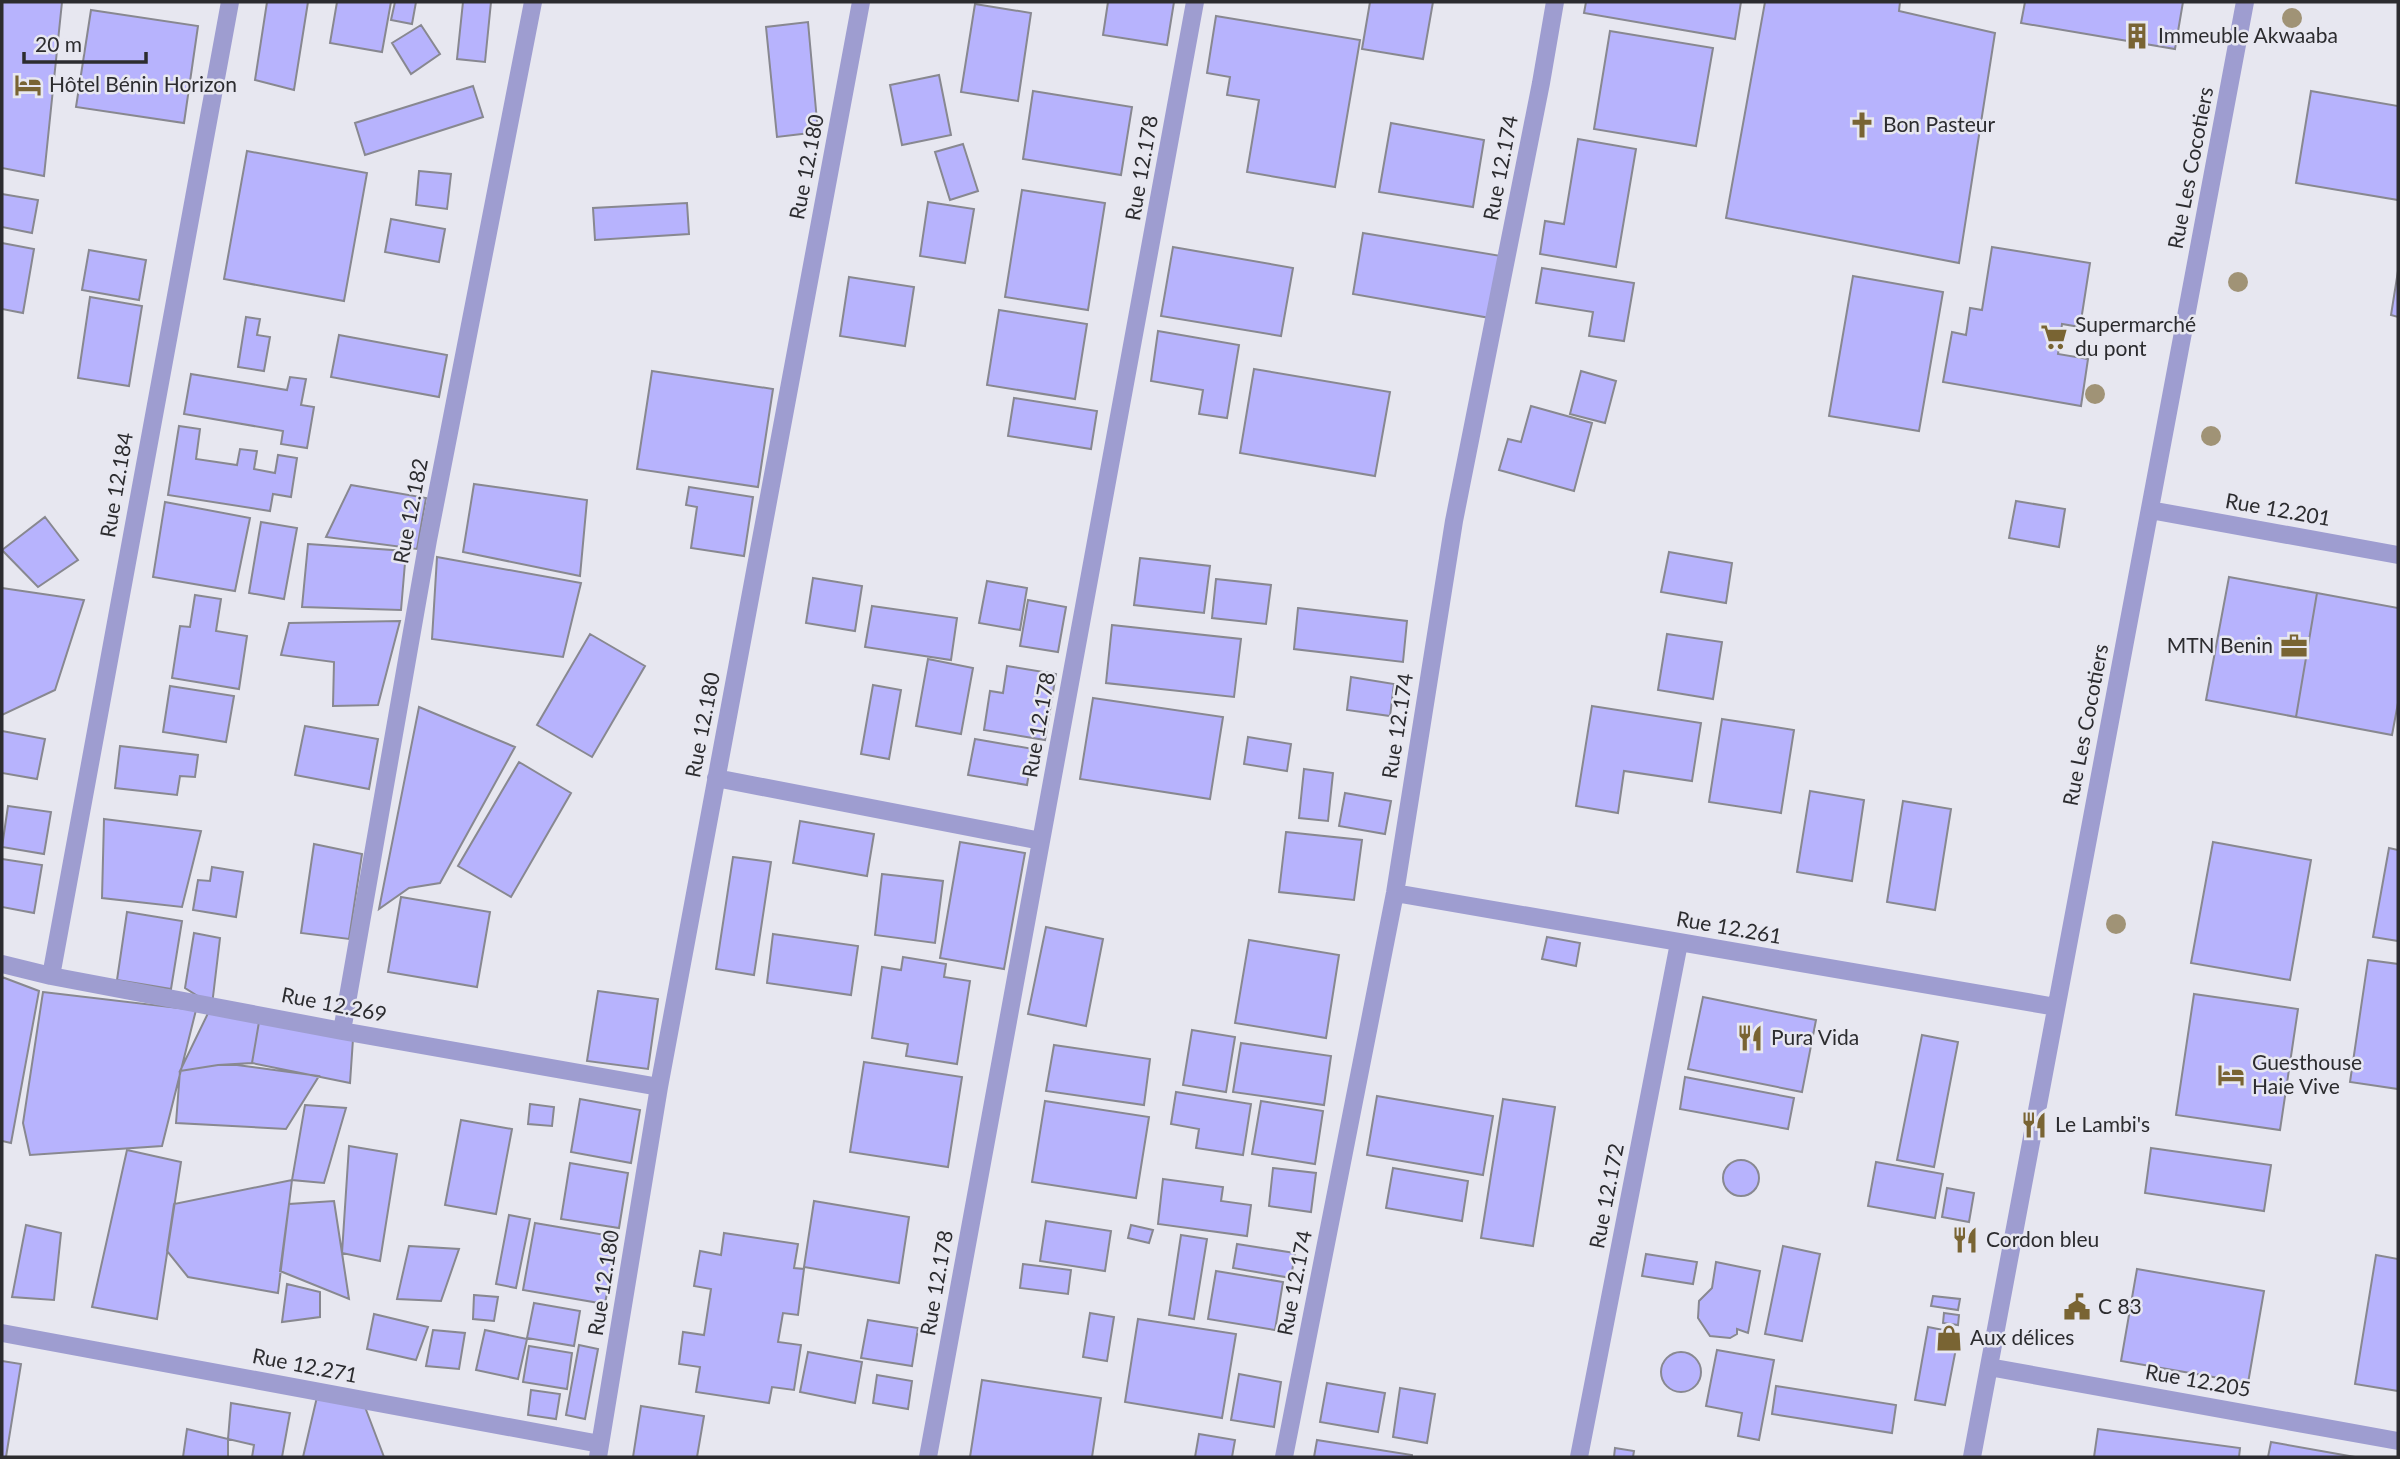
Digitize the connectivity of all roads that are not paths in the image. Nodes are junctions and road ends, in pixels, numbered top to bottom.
1 (230, 2) edge
2 (533, 2) edge
3 (861, 2) edge
4 (1195, 2) edge
5 (1555, 2) edge
6 (2245, 2) edge
7 (2150, 510) junction
8 (2398, 555) edge
9 (716, 779) junction
10 (1041, 841) junction
11 (1395, 893) junction
12 (1679, 943) junction
13 (2, 964) edge
14 (51, 976) junction
15 (2056, 1007) junction
16 (342, 1031) junction
17 (659, 1087) junction
18 (2, 1333) edge
19 (1989, 1367) junction
20 (2398, 1441) edge
21 (599, 1451) edge
22 (928, 1457) edge
23 (1284, 1457) edge
24 (1579, 1457) edge
25 (1972, 1457) edge

1 - 14 street, Rue 12.184
2 - 16 street, Rue 12.182
3 - 9 street, Rue 12.180
4 - 10 street, Rue 12.178
5 - 11 street, Rue 12.174
6 - 7 street, Rue Les Cocotiers
7 - 8 street, Rue 12.201
7 - 15 street, Rue Les Cocotiers
9 - 10 street
9 - 17 street, Rue 12.180
10 - 22 street, Rue 12.178
11 - 12 street, Rue 12.261
11 - 23 street, Rue 12.174
12 - 15 street, Rue 12.261
12 - 24 street, Rue 12.172
13 - 14 street, Rue 12.269
14 - 16 street, Rue 12.269
15 - 19 street, Rue Les Cocotiers
16 - 17 street, Rue 12.269
17 - 21 street, Rue 12.180
18 - 21 street, Rue 12.271
19 - 20 street, Rue 12.205
19 - 25 street, Rue Les Cocotiers

